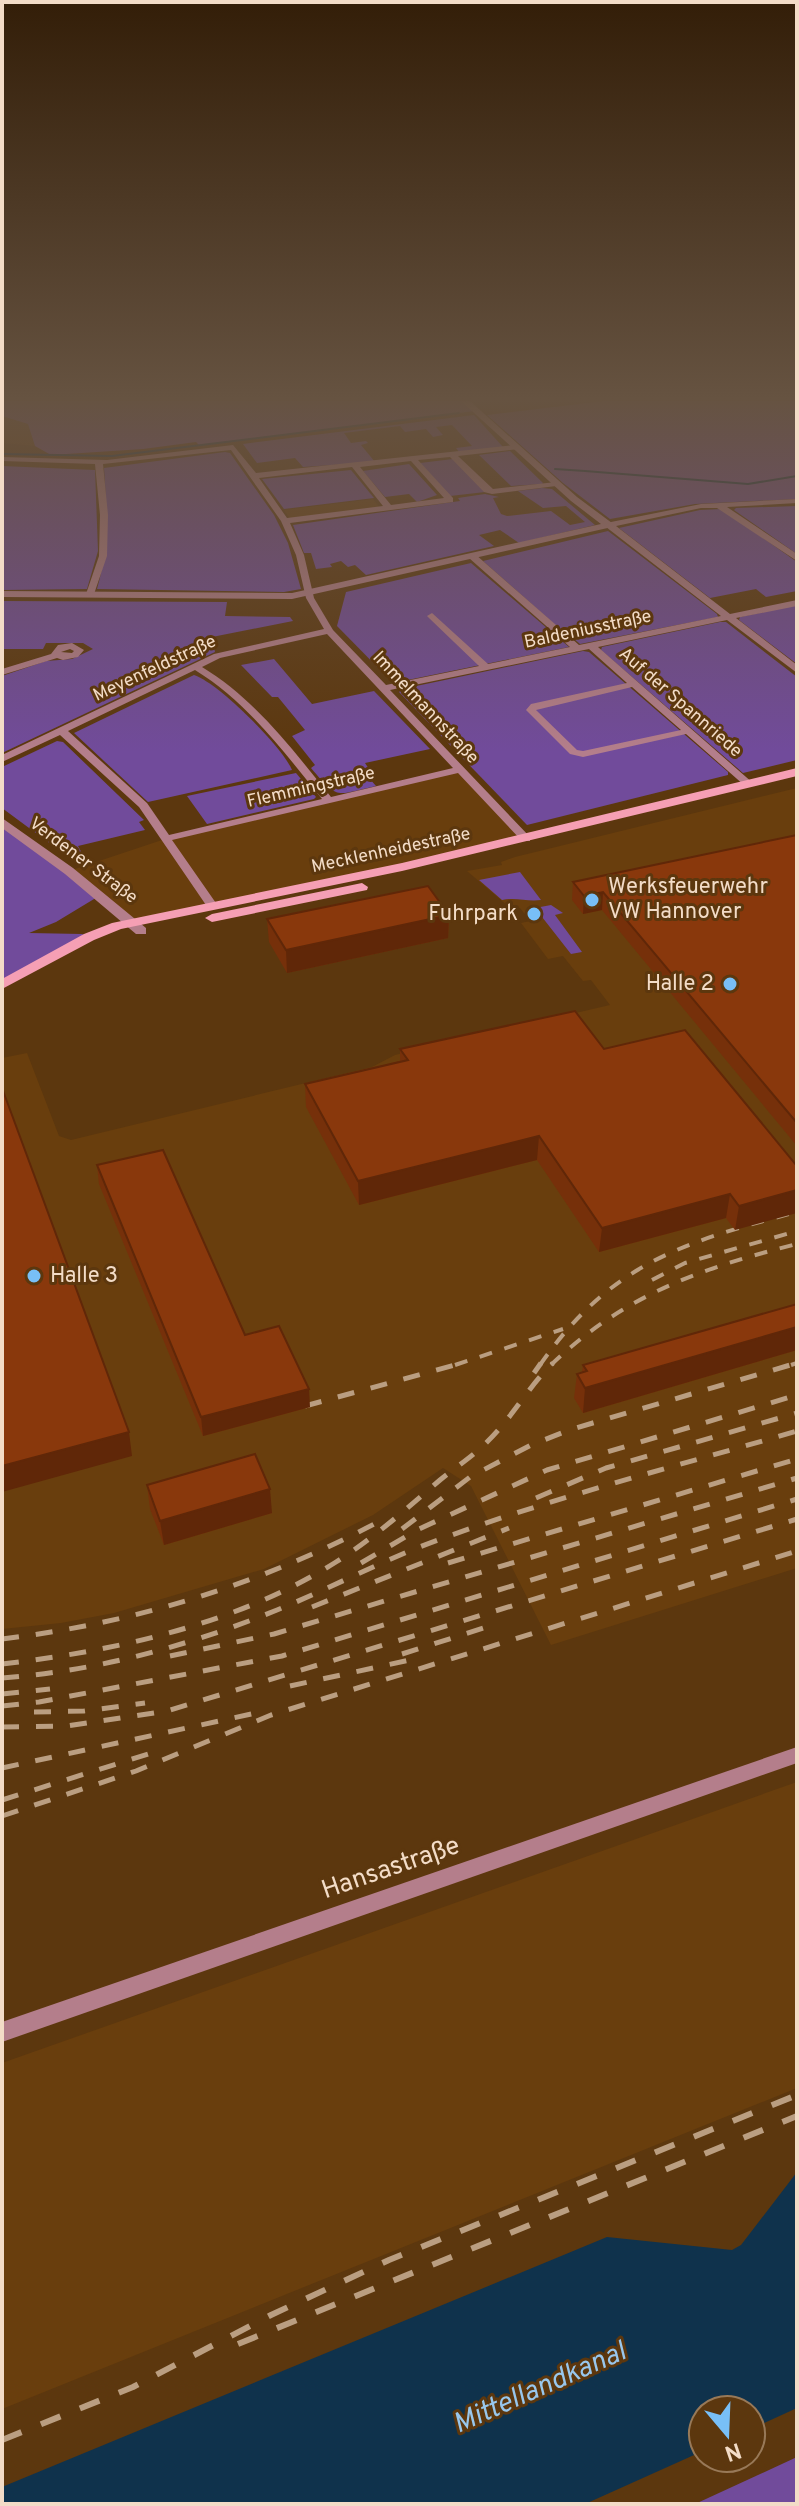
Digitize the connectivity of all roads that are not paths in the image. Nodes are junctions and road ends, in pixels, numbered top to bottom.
1 (104, 518) edge
2 (283, 518) edge
3 (309, 518) edge
4 (600, 518) edge
5 (643, 518) edge
6 (738, 518) edge
7 (285, 521) junction
8 (609, 525) junction
9 (472, 556) junction
10 (797, 558) edge
11 (309, 593) junction
12 (2, 594) edge
13 (90, 594) junction
14 (797, 603) edge
15 (432, 616) dead end
16 (729, 617) junction
17 (329, 631) junction
18 (591, 646) junction
19 (578, 649) junction
20 (57, 655) dead end
21 (195, 666) junction
22 (486, 667) junction
23 (797, 670) edge
24 (2, 672) edge
25 (634, 684) junction
26 (386, 688) junction
27 (62, 731) junction
28 (688, 731) junction
29 (2, 759) edge
30 (461, 769) junction
31 (797, 772) edge
32 (797, 781) edge
33 (749, 784) junction
34 (329, 801) junction
35 (2, 822) edge
36 (168, 838) junction
37 (526, 839) junction
38 (544, 843) junction
39 (402, 867) junction
40 (388, 881) junction
41 (212, 906) junction
42 (137, 926) junction
43 (2, 985) edge
44 (797, 1755) edge
45 (2, 2032) edge

1 - 13 street
2 - 7 street, Immelmannstraße
3 - 7 street
4 - 8 street
5 - 8 street
6 - 10 street
7 - 11 street, Immelmannstraße
8 - 9 street
8 - 16 street
9 - 11 street
9 - 19 street
11 - 13 street
11 - 17 street, Immelmannstraße
12 - 13 street
14 - 16 street, Baldeniusstraße
15 - 22 street
16 - 18 street, Baldeniusstraße
16 - 23 street
17 - 21 street, Meyenfeldstraße
17 - 26 street, Immelmannstraße
18 - 19 street, Baldeniusstraße
18 - 25 street, Auf der Spannriede
19 - 22 street, Baldeniusstraße
20 - 24 street
21 - 27 street, Meyenfeldstraße
21 - 34 street
22 - 26 street, Baldeniusstraße
25 - 28 street, Auf der Spannriede
25 - 28 street
26 - 30 street, Immelmannstraße
27 - 29 street, Meyenfeldstraße
27 - 36 street
28 - 33 street, Auf der Spannriede
30 - 34 street, Flemmingstraße
30 - 37 street, Immelmannstraße
31 - 33 main road, Mecklenheidestraße
32 - 38 main road, Mecklenheidestraße
33 - 37 main road, Mecklenheidestraße
34 - 36 street, Flemmingstraße
35 - 42 street, Verdener Straße
36 - 41 street
37 - 38 main road
37 - 39 main road, Mecklenheidestraße
38 - 40 main road, Mecklenheidestraße
39 - 40 main road
39 - 41 main road, Mecklenheidestraße
40 - 42 main road, Mecklenheidestraße
41 - 42 main road, Mecklenheidestraße
42 - 43 main road, Mecklenheidestraße
44 - 45 street, Hansastraße

